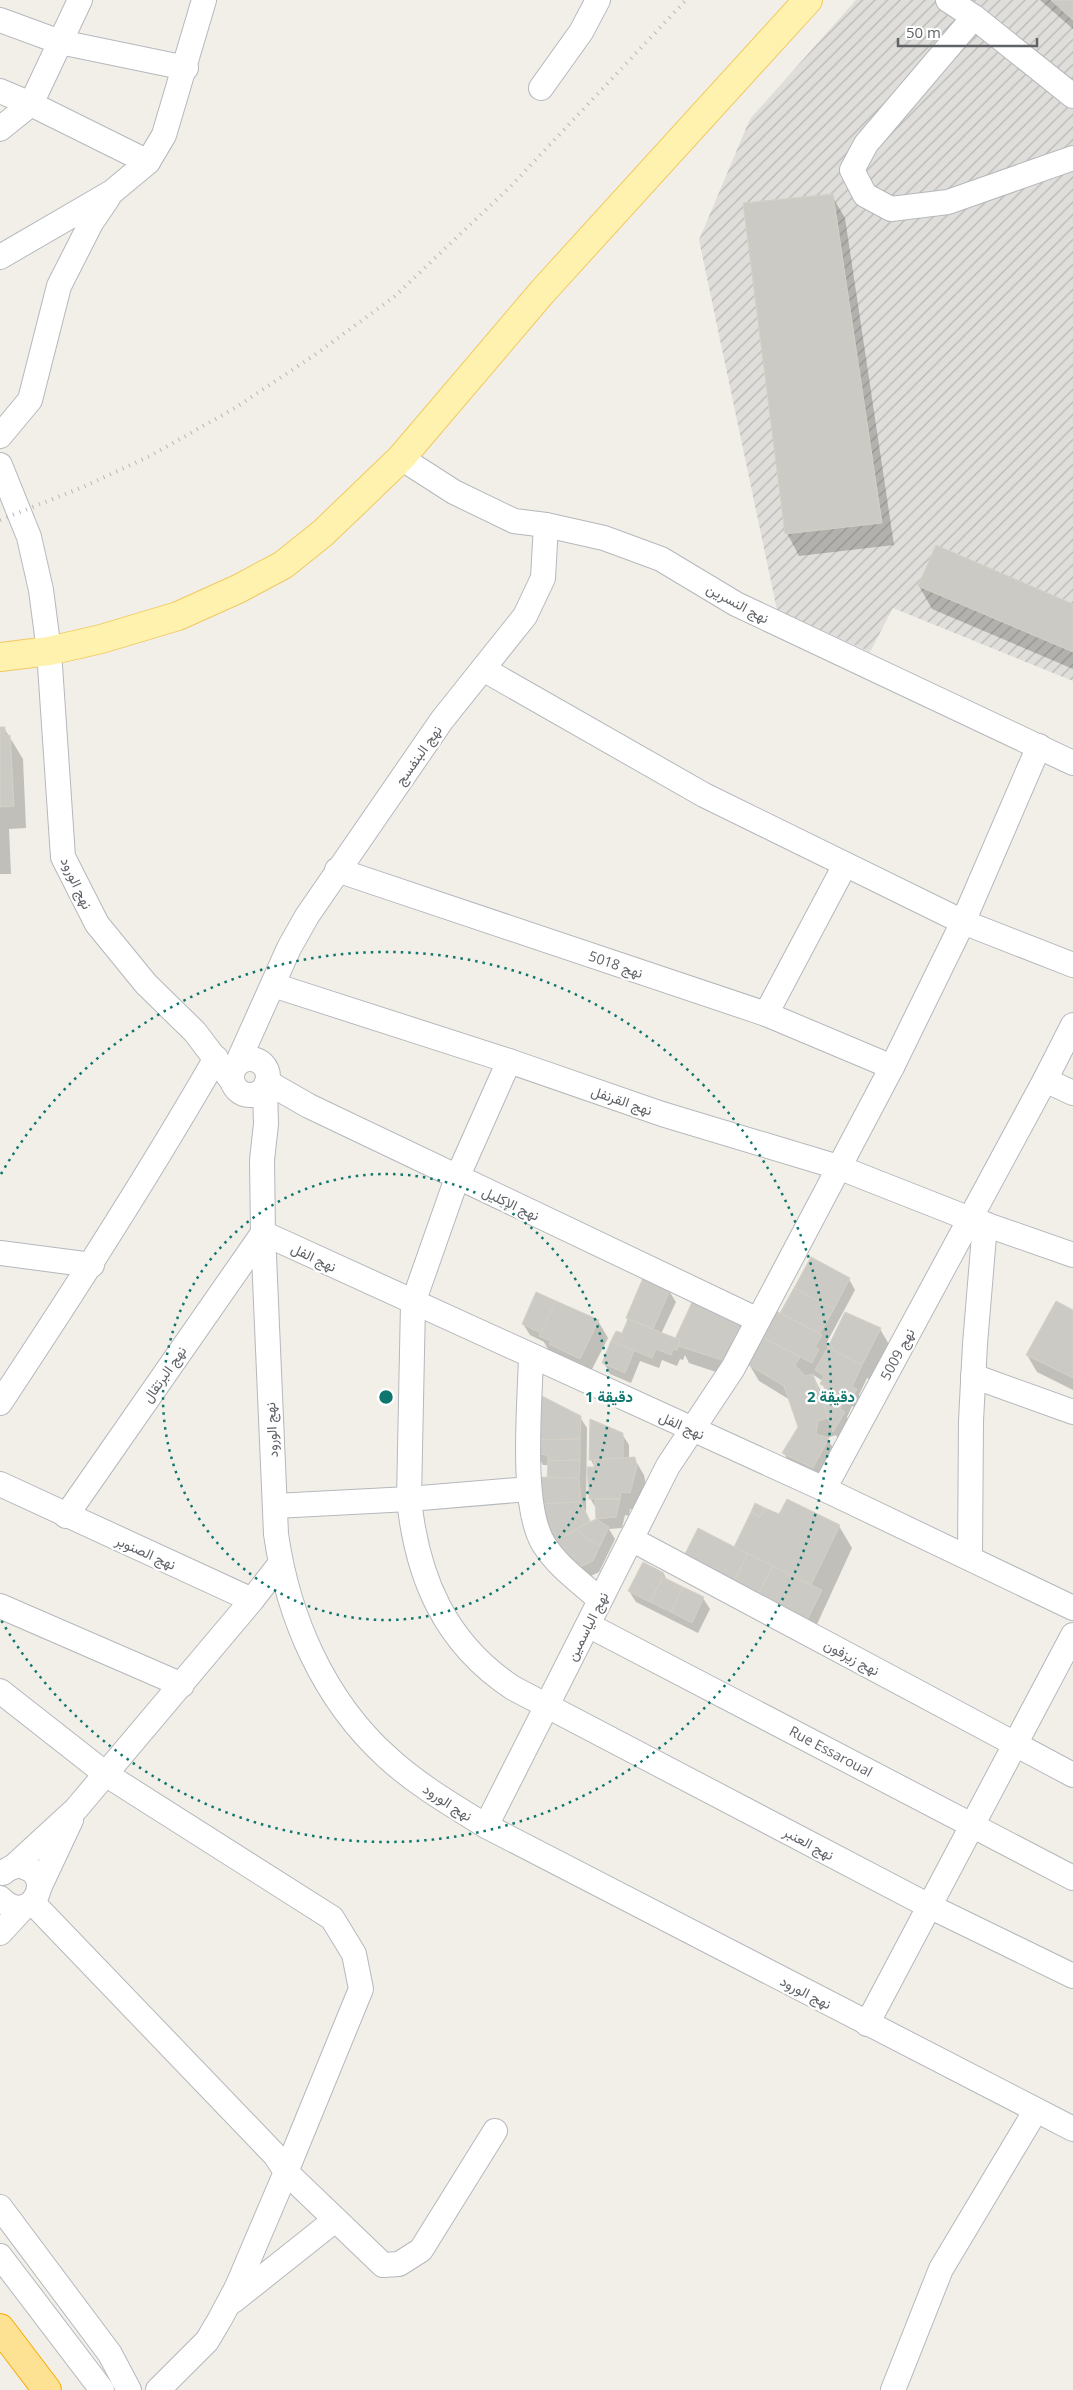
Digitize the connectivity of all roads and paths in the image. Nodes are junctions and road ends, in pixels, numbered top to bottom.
1 (80, 0) edge
2 (204, 0) edge
3 (598, 0) edge
4 (808, 0) edge
5 (948, 0) edge
6 (974, 17) junction
7 (0, 20) edge
8 (60, 42) junction
9 (186, 68) junction
10 (541, 88) dead end
11 (0, 91) edge
12 (1073, 96) edge
13 (31, 104) junction
14 (0, 129) edge
15 (1073, 158) edge
16 (148, 162) junction
17 (112, 192) junction
18 (0, 257) edge
19 (0, 436) edge
20 (401, 458) junction
21 (0, 465) edge
22 (546, 525) junction
23 (49, 651) junction
24 (0, 657) edge
25 (483, 669) junction
26 (1038, 746) junction
27 (1073, 763) edge
28 (845, 865) junction
29 (337, 870) junction
30 (963, 922) junction
31 (1073, 965) edge
32 (273, 985) junction
33 (766, 1014) junction
34 (1073, 1025) edge
35 (509, 1061) junction
36 (892, 1067) junction
37 (246, 1072) junction
38 (1046, 1080) junction
39 (1073, 1093) edge
40 (838, 1166) junction
41 (457, 1178) junction
42 (977, 1221) junction
43 (263, 1233) junction
44 (0, 1253) edge
45 (1073, 1255) edge
46 (92, 1265) junction
47 (413, 1303) junction
48 (758, 1320) junction
49 (530, 1356) junction
50 (973, 1376) junction
51 (0, 1403) edge
52 (1073, 1412) edge
53 (692, 1429) junction
54 (0, 1484) edge
55 (529, 1489) junction
56 (824, 1489) junction
57 (409, 1499) junction
58 (274, 1506) junction
59 (66, 1516) junction
60 (631, 1538) junction
61 (970, 1558) junction
62 (280, 1564) junction
63 (252, 1600) junction
64 (600, 1600) junction
65 (0, 1606) edge
66 (1073, 1608) edge
67 (588, 1625) junction
68 (1073, 1635) edge
69 (182, 1685) junction
70 (0, 1690) edge
71 (547, 1706) junction
72 (1015, 1744) junction
73 (107, 1775) junction
74 (1073, 1775) edge
75 (76, 1809) junction
76 (972, 1825) junction
77 (486, 1826) junction
78 (6, 1872) edge
79 (1073, 1878) edge
80 (0, 1898) edge
81 (32, 1899) junction
82 (929, 1906) junction
83 (0, 1933) edge
84 (1073, 1976) edge
85 (867, 2024) junction
86 (1036, 2110) junction
87 (1072, 2128) edge
88 (496, 2131) dead end
89 (286, 2172) junction
90 (0, 2207) edge
91 (335, 2220) junction
92 (0, 2256) edge
93 (227, 2306) junction
94 (0, 2328) edge
95 (47, 2390) edge
96 (102, 2390) edge
97 (129, 2390) edge
98 (158, 2390) edge
99 (893, 2390) edge

1 - 8 street
2 - 9 street
3 - 10 street
4 - 20 main road
5 - 6 street
6 - 12 street
6 - 15 street
7 - 8 street
8 - 9 street
8 - 13 street
9 - 16 street
11 - 13 street
13 - 14 street
13 - 16 street
16 - 17 street
17 - 18 street
17 - 19 street
20 - 22 street, نهج النسرين
20 - 23 main road
21 - 23 street, نهج الورود
22 - 25 street, نهج البنفسج
22 - 26 street, نهج النسرين
23 - 24 main road
23 - 37 street, نهج الورود
25 - 28 street
25 - 29 street, نهج البنفسج
26 - 27 street, نهج النسرين
26 - 30 street, نهج الياسمين
28 - 30 street
28 - 33 street
29 - 32 street, نهج البنفسج
29 - 33 street, نهج 5018
30 - 31 street
30 - 36 street, نهج الياسمين
32 - 35 street, نهج القرنفل
32 - 37 street, نهج البنفسج
33 - 36 street, نهج 5018
34 - 38 street, نهج 5009
35 - 40 street, نهج القرنفل
35 - 41 street, نهج العنبر
36 - 40 street, نهج الياسمين
37 - 41 street, نهج الإكليل
37 - 43 street, نهج الورود
37 - 46 street, نهج البنفسج
38 - 39 street
38 - 42 street, نهج 5009
40 - 42 street, نهج القرنفل
40 - 48 street, نهج الياسمين
41 - 47 street, نهج العنبر
41 - 48 street, نهج الإكليل
42 - 45 street, نهج القرنفل
42 - 50 street
42 - 56 street, نهج 5009
43 - 47 street, نهج الفل
43 - 58 street, نهج الورود
43 - 59 street, نهج البرتقال
44 - 46 street
46 - 51 street, نهج البنفسج
47 - 49 street, نهج الفل
47 - 57 street, نهج العنبر
48 - 53 street, نهج الياسمين
49 - 53 street, نهج الفل
49 - 55 street
50 - 52 street
50 - 61 street
53 - 56 street, نهج الفل
53 - 60 street, نهج الياسمين
54 - 59 street, نهج الصنوبر
55 - 57 street
55 - 64 street
56 - 61 street, نهج الفل
57 - 58 street
57 - 71 street, نهج العنبر
58 - 62 street, نهج الورود
59 - 63 street, نهج الصنوبر
60 - 64 street, نهج الياسمين
60 - 72 street, نهج زيزفون
61 - 66 street, نهج الفل
62 - 63 street
62 - 77 street, نهج الورود
63 - 69 street
64 - 67 street, نهج الياسمين
65 - 69 street
67 - 71 street, نهج الياسمين
67 - 76 street, Rue Essaroual
68 - 72 street
69 - 73 street
70 - 73 street
71 - 77 street, نهج الياسمين
71 - 82 street, نهج العنبر
72 - 74 street, نهج زيزفون
72 - 76 street
73 - 75 street
73 - 89 street
75 - 78 street
75 - 81 street
76 - 79 street, Rue Essaroual
76 - 82 street
77 - 85 street, نهج الورود
78 - 81 street
80 - 81 street
81 - 83 street
81 - 89 street
82 - 84 street, نهج العنبر
82 - 85 street
85 - 86 street, نهج الورود
86 - 87 street, نهج الورود
86 - 99 street
88 - 91 street
89 - 91 street
89 - 93 street
90 - 97 street
91 - 93 street
92 - 96 street
93 - 98 street
94 - 95 highway

